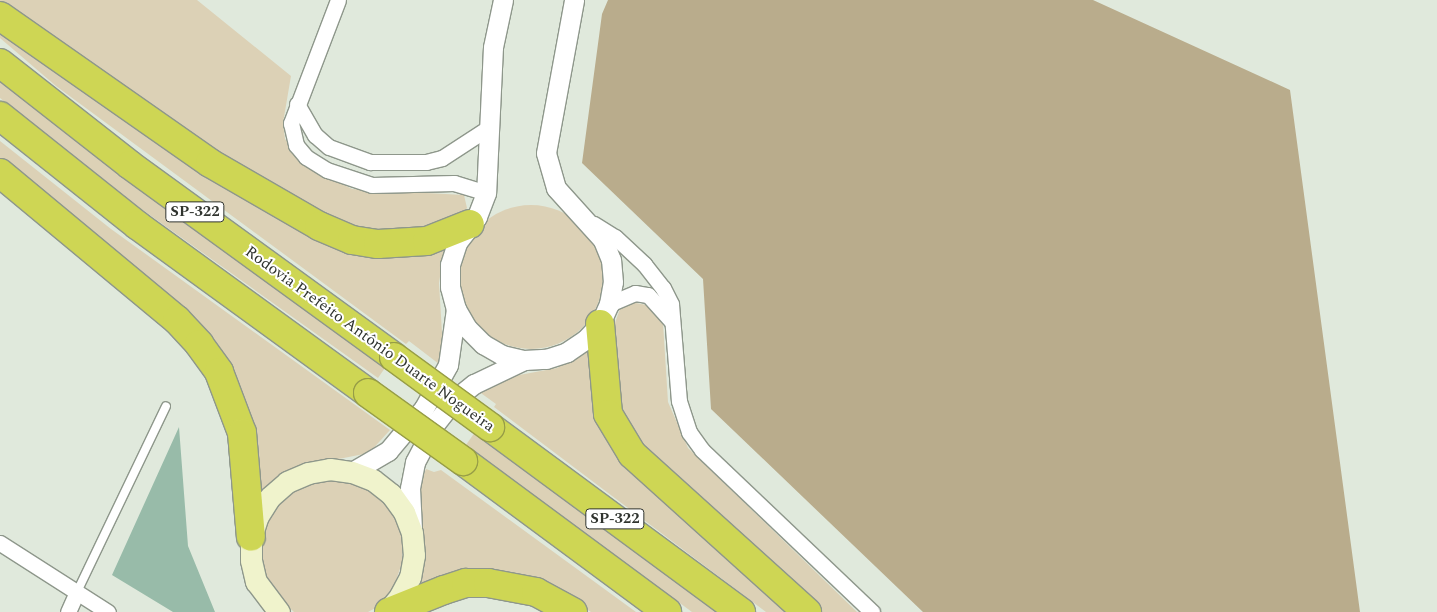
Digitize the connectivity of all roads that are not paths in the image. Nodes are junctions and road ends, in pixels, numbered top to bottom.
1 (338, 0) edge
2 (503, 0) edge
3 (574, 0) edge
4 (0, 16) edge
5 (0, 63) edge
6 (297, 104) junction
7 (0, 116) edge
8 (488, 128) junction
9 (0, 174) edge
10 (486, 193) junction
11 (473, 220) junction
12 (590, 222) junction
13 (456, 309) junction
14 (604, 314) junction
15 (672, 322) junction
16 (524, 360) junction
17 (166, 406) dead end
18 (352, 472) junction
19 (412, 533) junction
20 (251, 537) junction
21 (0, 543) edge
22 (76, 594) junction
23 (68, 612) edge
24 (108, 612) edge
25 (279, 612) edge
26 (388, 612) edge
27 (573, 612) edge
28 (667, 612) edge
29 (741, 612) edge
30 (807, 612) edge
31 (872, 612) edge

1 - 6 street
2 - 8 street
3 - 12 street
4 - 11 highway
5 - 29 highway, Rodovia Prefeito Antônio Duarte Nogueira / SP-322, bridge
6 - 8 street
6 - 10 street
7 - 28 highway, SP-322, bridge
8 - 10 street
9 - 20 highway
10 - 11 street
11 - 13 street
12 - 14 street
12 - 15 street
13 - 16 street
13 - 18 street
14 - 15 street
14 - 16 street
14 - 30 highway
15 - 31 street
16 - 19 street
17 - 22 lane
18 - 19 main road
18 - 20 main road
19 - 26 main road
20 - 25 main road
21 - 22 street
22 - 23 street
22 - 24 street
26 - 27 highway

